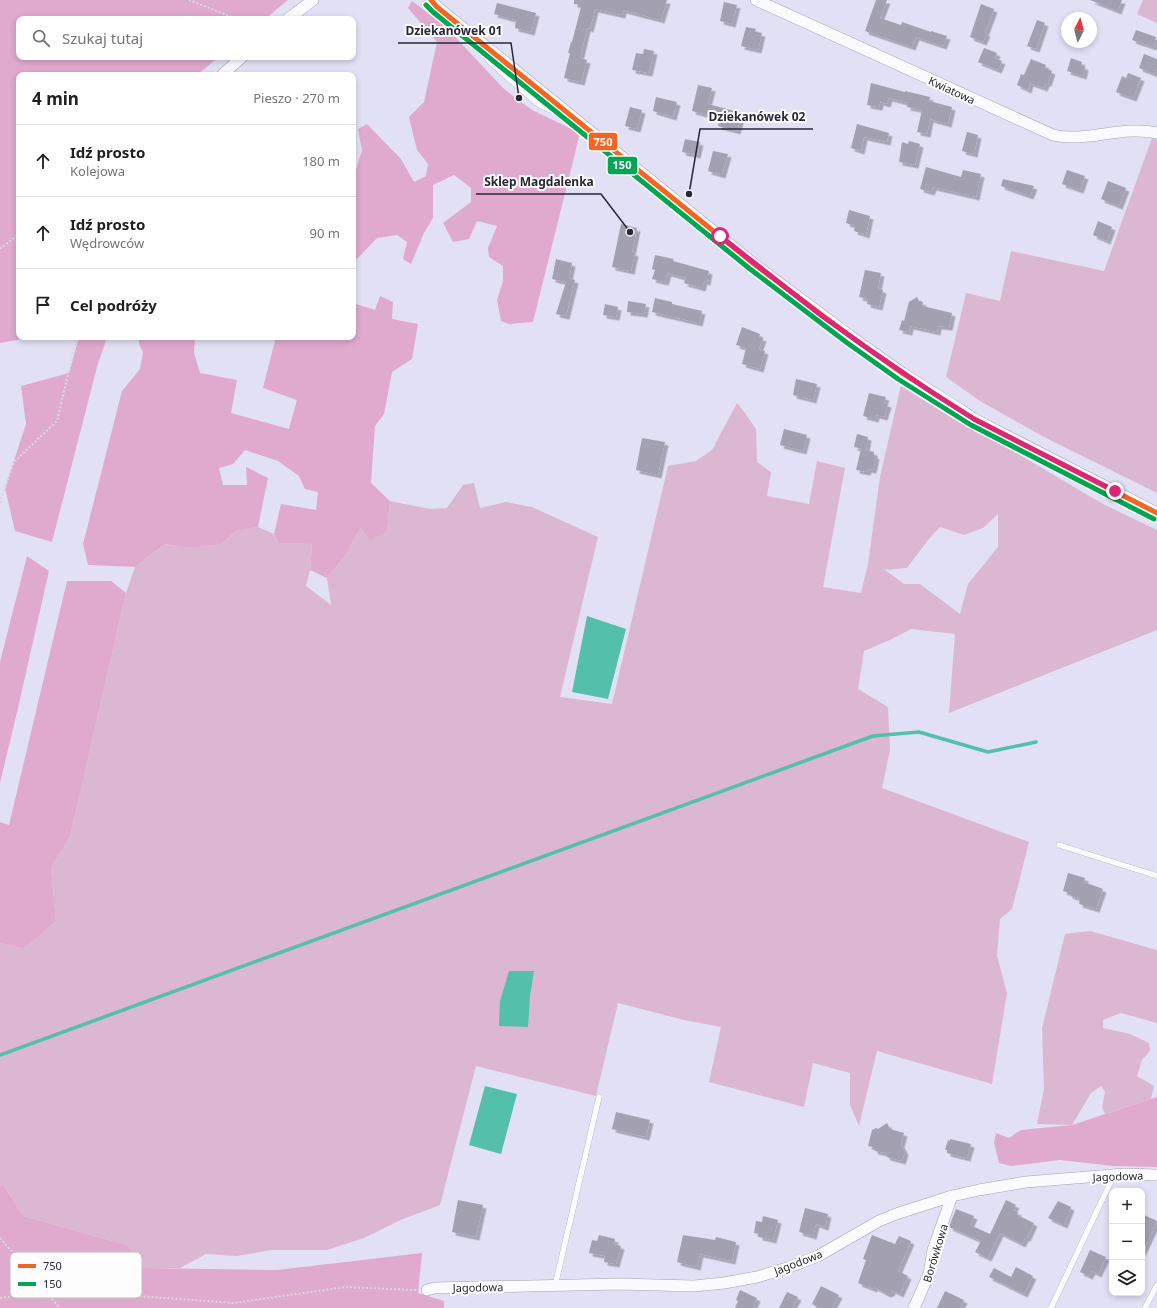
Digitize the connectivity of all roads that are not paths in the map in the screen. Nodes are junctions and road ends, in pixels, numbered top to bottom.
1 (314, 0) edge
2 (421, 0) edge
3 (756, 0) edge
4 (434, 4) edge
5 (292, 16) edge
6 (239, 60) edge
7 (225, 72) edge
8 (1157, 133) edge
9 (1157, 513) edge
10 (1059, 845) dead end
11 (1157, 876) edge
12 (599, 1097) dead end
13 (1115, 1175) junction
14 (1157, 1175) edge
15 (952, 1196) junction
16 (1157, 1285) edge
17 (555, 1286) junction
18 (427, 1290) road end
19 (914, 1308) edge
20 (1051, 1308) edge
21 (1145, 1308) edge

1 - 5 street
2 - 4 street
3 - 8 street, Kwiatowa
4 - 9 street
6 - 7 street
10 - 11 lane
12 - 17 lane
13 - 14 street, Jagodowa
13 - 15 street, Jagodowa
13 - 20 lane
15 - 17 street, Jagodowa
15 - 19 street, Borówkowa
16 - 21 lane
17 - 18 street, Jagodowa

